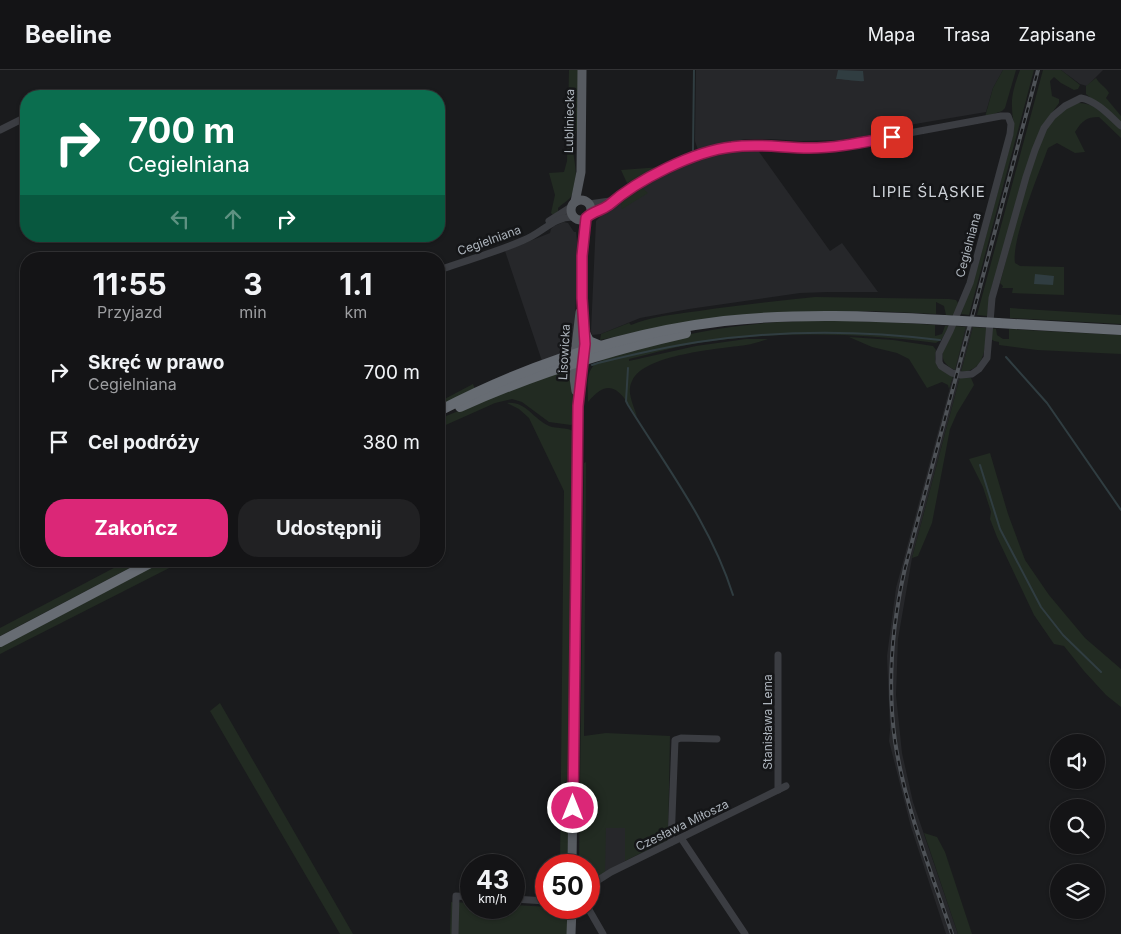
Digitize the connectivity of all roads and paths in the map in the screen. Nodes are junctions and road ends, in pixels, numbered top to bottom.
1 (582, 70) edge
2 (20, 120) edge
3 (1121, 126) edge
4 (0, 130) edge
5 (581, 172) junction
6 (588, 209) junction
7 (574, 211) junction
8 (582, 256) junction
9 (445, 268) edge
10 (582, 298) junction
11 (750, 319) junction
12 (994, 323) junction
13 (1121, 330) edge
14 (585, 333) junction
15 (601, 346) junction
16 (579, 357) junction
17 (445, 408) edge
18 (445, 414) edge
19 (143, 567) edge
20 (0, 642) edge
21 (778, 654) dead end
22 (717, 739) dead end
23 (786, 786) dead end
24 (778, 790) junction
25 (681, 838) junction
26 (671, 842) junction
27 (572, 854) edge
28 (600, 879) edge
29 (460, 896) edge
30 (572, 919) edge
31 (594, 919) edge
32 (455, 934) edge
33 (571, 934) edge
34 (602, 934) edge
35 (745, 934) edge

1 - 5 main road, Lubliniecka
2 - 4 street
3 - 12 street, Cegielniana
5 - 6 main road, Lubliniecka
5 - 7 main road, Lubliniecka
6 - 7 main road
6 - 7 main road
6 - 8 main road, Lisowicka
6 - 12 street, Cegielniana
7 - 8 main road, Lisowicka
7 - 9 street, Cegielniana
8 - 10 main road, Lisowicka
10 - 14 main road, Lisowicka
10 - 16 main road, Lisowicka
11 - 12 highway, bridge
11 - 15 highway
11 - 16 highway
12 - 13 highway
14 - 15 highway
14 - 16 main road, Lisowicka
15 - 16 highway
16 - 17 highway
16 - 18 highway
16 - 27 main road, Lisowicka
19 - 20 highway
21 - 24 street, Stanisława Lema
22 - 26 street
23 - 24 street, Czesława Miłosza
24 - 25 street, Czesława Miłosza
25 - 26 street, Czesława Miłosza
25 - 35 street
26 - 28 street, Czesława Miłosza
29 - 32 street
30 - 33 main road
31 - 34 street

